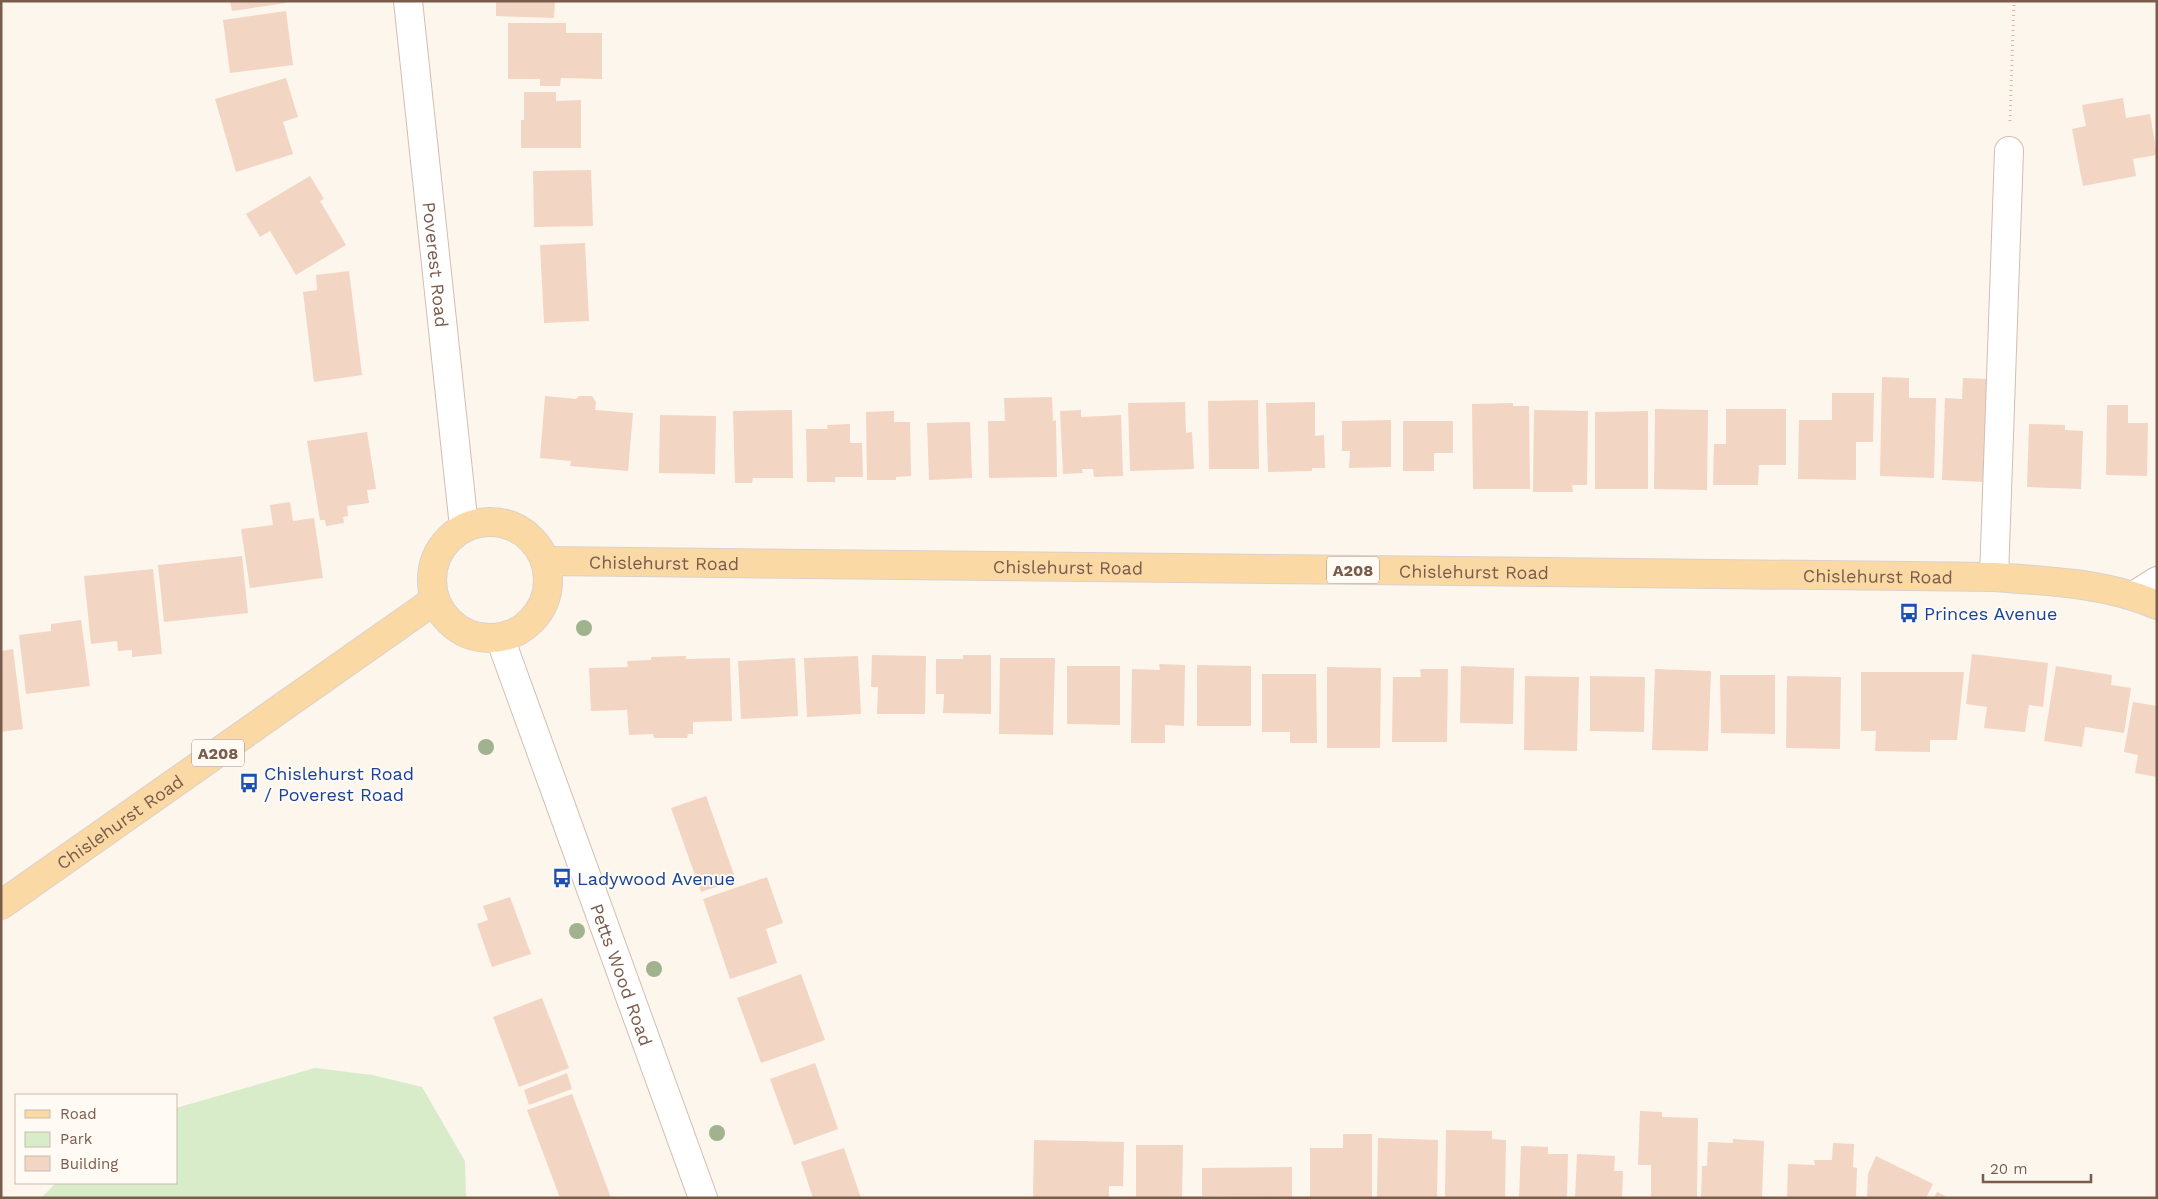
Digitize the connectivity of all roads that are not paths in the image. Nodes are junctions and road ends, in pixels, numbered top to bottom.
1 (408, 1) edge
2 (2009, 150) road end
3 (464, 527) junction
4 (546, 561) junction
5 (1994, 577) junction
6 (2149, 593) edge
7 (435, 600) junction
8 (500, 638) junction
9 (1, 905) edge
10 (703, 1198) edge

1 - 3 street, Poverest Road
2 - 5 street
3 - 4 main road
3 - 7 main road
4 - 5 main road, Chislehurst Road / A208
4 - 8 main road
5 - 6 main road, Chislehurst Road / A208
7 - 8 main road
7 - 9 main road, Chislehurst Road / A208
8 - 10 street, Petts Wood Road

